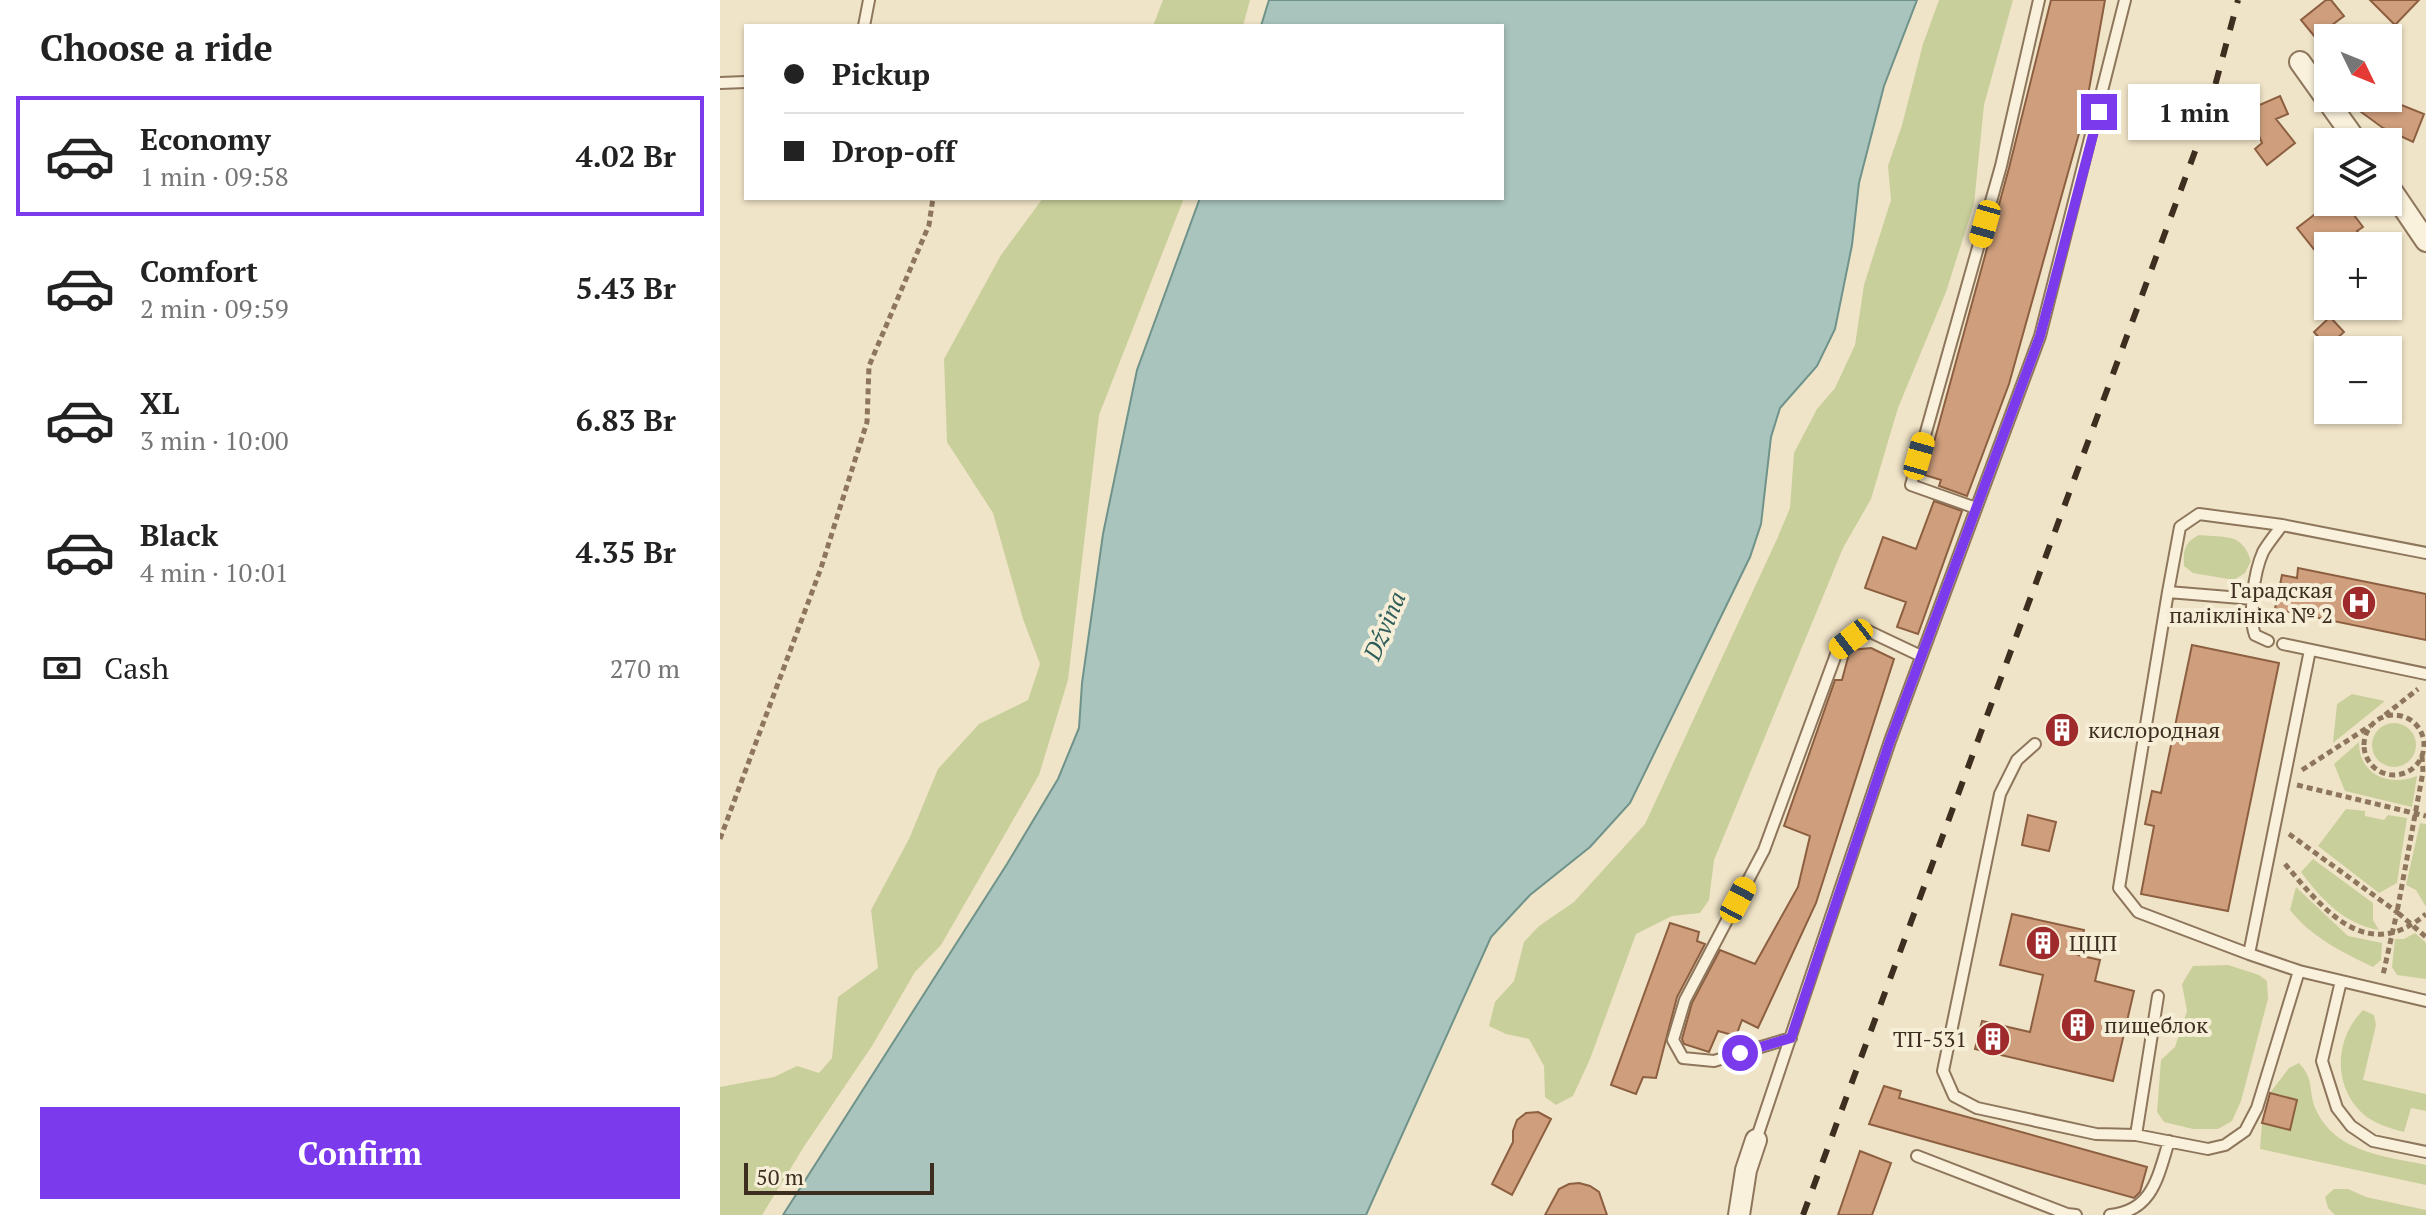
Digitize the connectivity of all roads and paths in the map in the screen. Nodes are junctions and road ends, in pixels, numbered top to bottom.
1 (869, 0) edge
2 (2039, 0) edge
3 (2125, 0) edge
4 (864, 24) edge
5 (2300, 62) dead end
6 (744, 82) edge
7 (720, 83) edge
8 (2347, 128) edge
9 (933, 200) edge
10 (2402, 206) edge
11 (2426, 241) edge
12 (1976, 508) junction
13 (2282, 525) junction
14 (2426, 553) edge
15 (2168, 592) junction
16 (2253, 599) junction
17 (2268, 641) dead end
18 (2283, 644) dead end
19 (2310, 650) junction
20 (1921, 656) junction
21 (2426, 674) edge
22 (2426, 687) edge
23 (2376, 722) junction
24 (2035, 744) dead end
25 (2422, 756) junction
26 (2284, 781) junction
27 (2415, 814) junction
28 (2426, 816) edge
29 (2275, 823) junction
30 (720, 839) edge
31 (2271, 847) junction
32 (2397, 912) junction
33 (2426, 914) edge
34 (2413, 926) junction
35 (2392, 934) junction
36 (2426, 937) edge
37 (2249, 954) junction
38 (2299, 971) junction
39 (2341, 981) junction
40 (2380, 990) junction
41 (2158, 996) dead end
42 (2426, 1001) edge
43 (1791, 1038) junction
44 (2136, 1135) junction
45 (1756, 1140) joint
46 (2169, 1141) junction
47 (2426, 1152) edge
48 (1917, 1156) dead end
49 (1739, 1215) edge
50 (2076, 1215) edge
51 (2110, 1215) edge

1 - 4 lane
2 - 12 lane
3 - 12 lane
5 - 8 street
6 - 7 lane
9 - 30 path
10 - 11 street
12 - 20 lane
13 - 14 lane
13 - 15 lane
13 - 16 lane
15 - 16 lane
15 - 37 lane
16 - 17 lane
18 - 19 lane
19 - 21 lane
19 - 26 lane
20 - 43 lane
20 - 43 lane
22 - 23 path
23 - 25 path
23 - 25 path
23 - 26 path
24 - 44 lane
25 - 27 path
26 - 27 path
26 - 29 lane
27 - 28 path
27 - 32 path
29 - 31 lane
29 - 32 path
31 - 35 path
31 - 37 lane
32 - 34 path
32 - 35 path
33 - 34 path
34 - 35 path
34 - 36 path
35 - 40 path
37 - 38 lane
38 - 39 lane
38 - 46 lane
39 - 40 lane
39 - 47 lane
40 - 42 lane
41 - 44 lane
43 - 45 lane
44 - 46 lane
45 - 49 street
46 - 51 lane
48 - 50 lane

